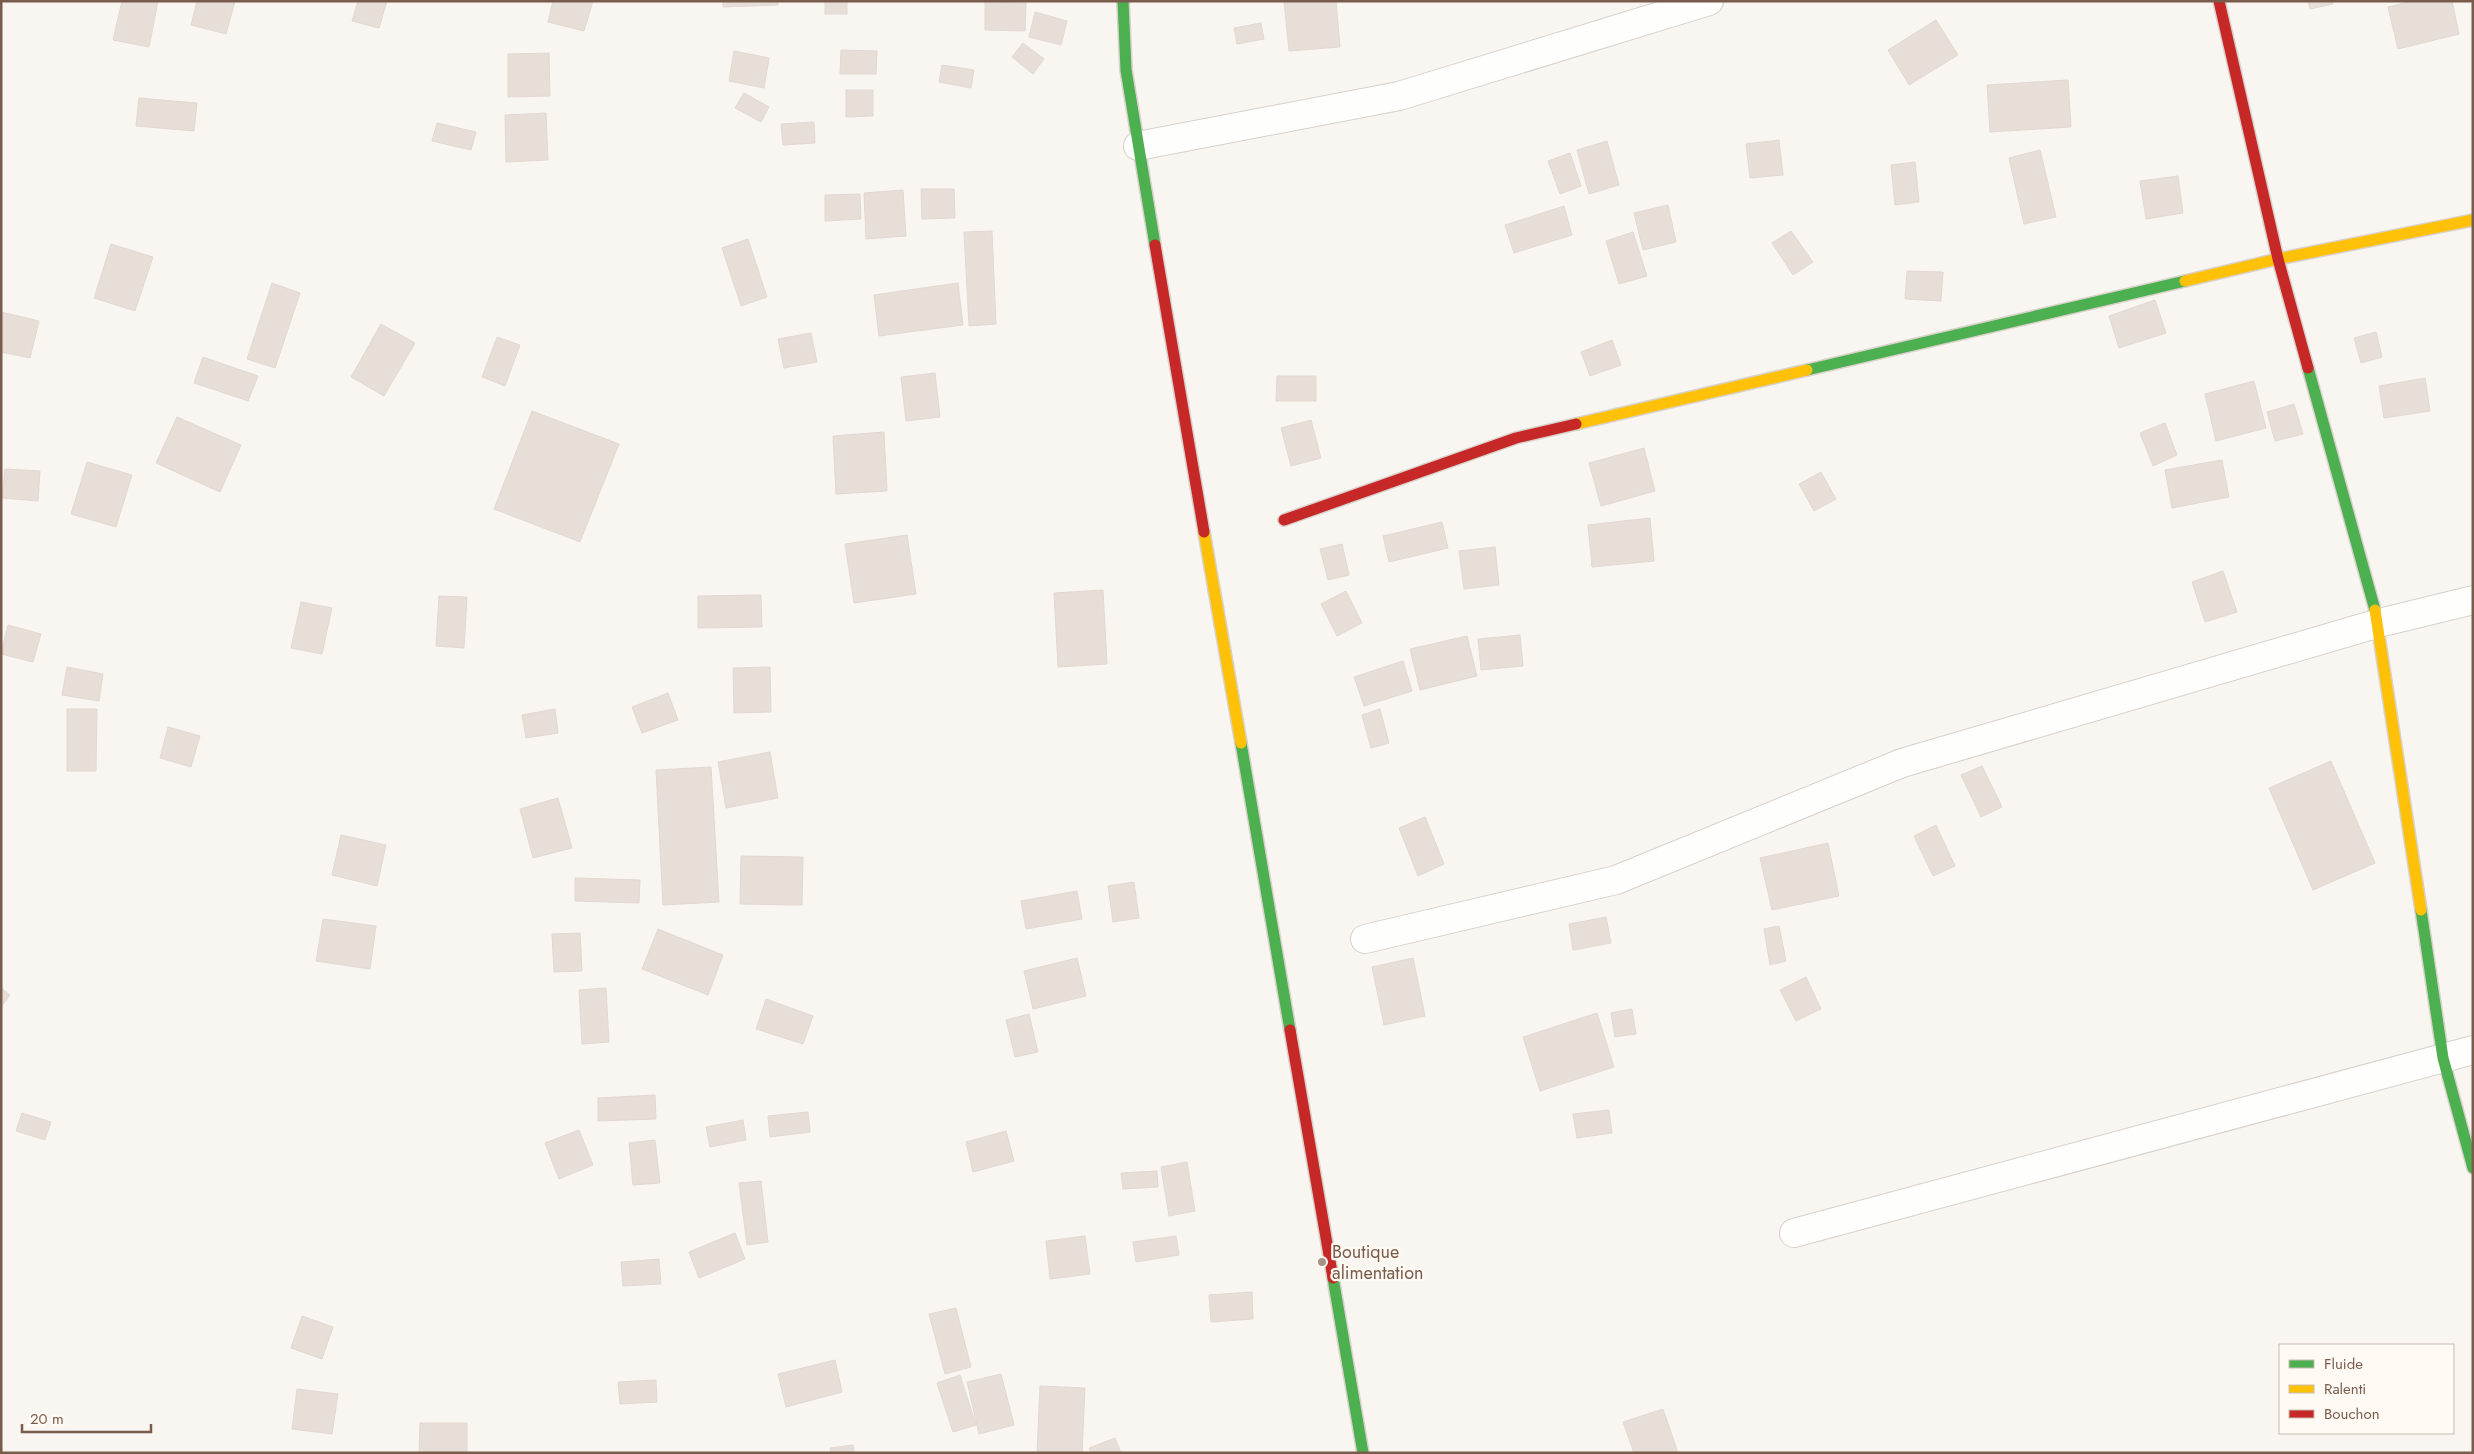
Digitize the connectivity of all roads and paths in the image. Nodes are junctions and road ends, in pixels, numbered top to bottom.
1 (1123, 1) edge
2 (1709, 1) edge
3 (2219, 1) edge
4 (1138, 146) junction
5 (2473, 220) edge
6 (2278, 259) junction
7 (1284, 520) dead end
8 (2473, 600) edge
9 (2379, 623) junction
10 (1365, 939) dead end
11 (2473, 1050) edge
12 (2442, 1058) junction
13 (2473, 1168) edge
14 (1794, 1233) dead end
15 (1363, 1453) edge

1 - 4 street
2 - 4 street
3 - 6 street
4 - 15 street
5 - 6 street
6 - 7 street
6 - 9 street
8 - 9 street
9 - 10 street
9 - 12 street
11 - 12 street
12 - 13 street
12 - 14 street

